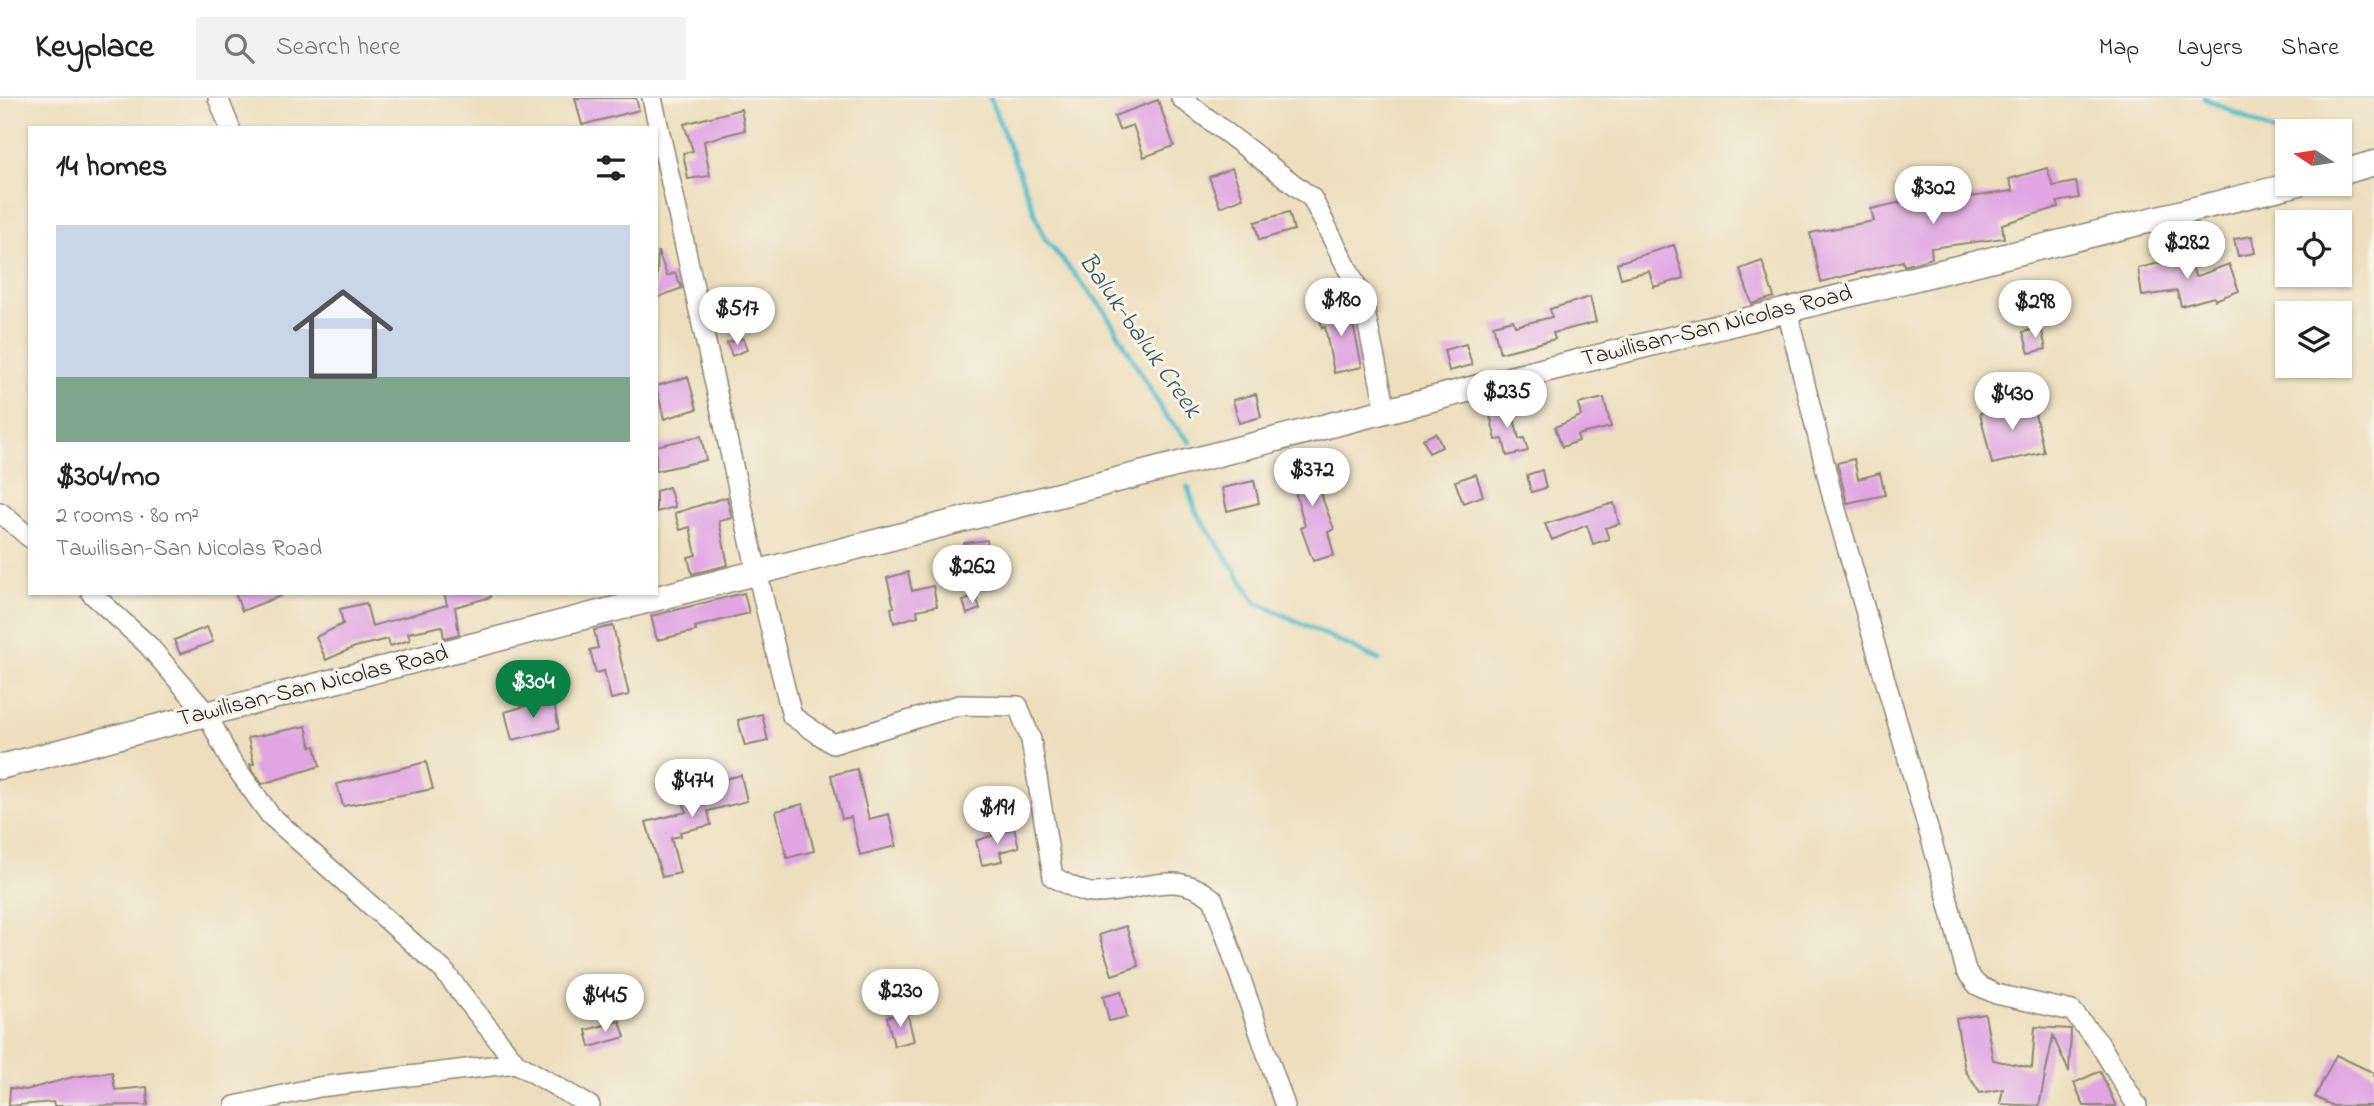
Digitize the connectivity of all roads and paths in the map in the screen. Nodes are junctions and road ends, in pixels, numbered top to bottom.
1 (218, 98) edge
2 (652, 98) edge
3 (1181, 98) edge
4 (229, 126) edge
5 (2374, 163) edge
6 (2352, 169) edge
7 (2275, 189) edge
8 (1787, 310) junction
9 (1386, 411) junction
10 (0, 512) edge
11 (28, 536) edge
12 (756, 573) junction
13 (93, 595) edge
14 (207, 714) junction
15 (0, 767) edge
16 (516, 1063) junction
17 (235, 1106) edge
18 (590, 1106) edge
19 (1285, 1106) edge
20 (2137, 1106) edge

1 - 4 street
2 - 12 street
3 - 9 street
5 - 6 main road
7 - 8 main road, Tawilisan-San Nicolas Road
8 - 9 main road, Tawilisan-San Nicolas Road
8 - 20 street
9 - 12 main road, Tawilisan-San Nicolas Road
10 - 11 street
12 - 14 main road, Tawilisan-San Nicolas Road
12 - 19 street
13 - 14 street
14 - 15 main road, Tawilisan-San Nicolas Road
14 - 16 street
16 - 17 street
16 - 18 street

